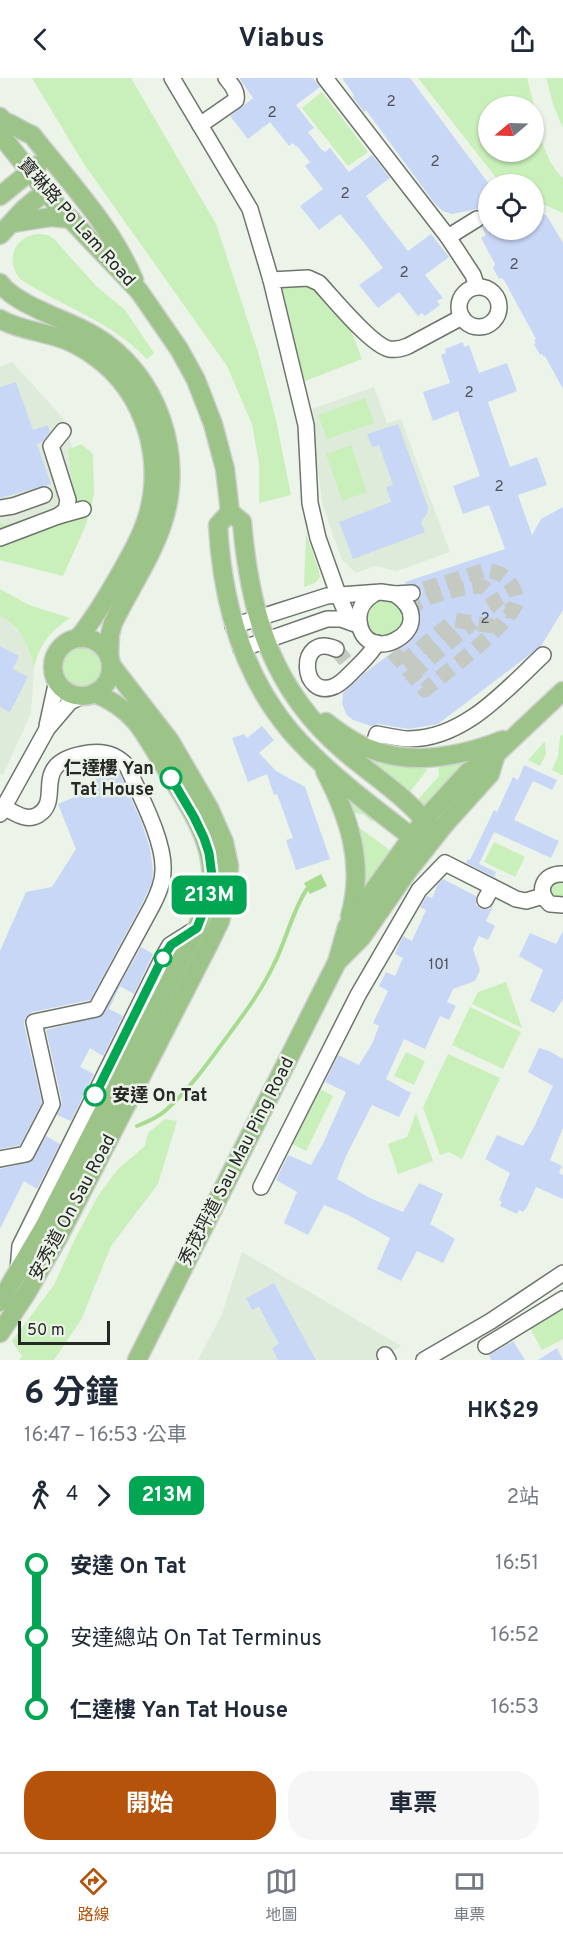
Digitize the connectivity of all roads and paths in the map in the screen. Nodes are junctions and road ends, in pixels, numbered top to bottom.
1 (226, 78) edge
2 (325, 78) edge
3 (176, 80) edge
4 (1, 119) edge
5 (200, 125) junction
6 (40, 164) junction
7 (46, 191) junction
8 (0, 196) edge
9 (71, 219) junction
10 (477, 219) dead end
11 (6, 229) edge
12 (448, 237) junction
13 (271, 280) junction
14 (0, 283) edge
15 (477, 287) junction
16 (139, 291) junction
17 (462, 317) junction
18 (0, 319) edge
19 (63, 431) dead end
20 (44, 495) dead end
21 (0, 508) edge
22 (83, 509) dead end
23 (230, 512) junction
24 (58, 516) junction
25 (0, 538) edge
26 (412, 593) tunnel mouth
27 (338, 594) junction
28 (374, 594) junction
29 (395, 594) junction
30 (257, 618) junction
31 (355, 624) junction
32 (233, 626) junction
33 (78, 638) junction
34 (265, 640) junction
35 (386, 646) junction
36 (241, 649) junction
37 (336, 649) dead end
38 (543, 655) dead end
39 (110, 661) junction
40 (57, 680) junction
41 (563, 691) edge
42 (89, 694) junction
43 (296, 699) junction
44 (47, 729) junction
45 (513, 737) junction
46 (372, 750) junction
47 (496, 754) junction
48 (320, 761) junction
49 (2, 810) edge
50 (425, 819) junction
51 (411, 836) junction
52 (431, 841) junction
53 (563, 874) edge
54 (543, 896) junction
55 (563, 905) edge
56 (347, 927) junction
57 (337, 962) junction
58 (0, 1159) edge
59 (261, 1186) dead end
60 (563, 1274) edge
61 (563, 1299) edge
62 (0, 1302) edge
63 (0, 1333) edge
64 (486, 1346) dead end
65 (137, 1360) edge
66 (424, 1360) edge

1 - 5 street
2 - 12 street
3 - 5 street
4 - 6 main road, 寶琳路 Po Lam Road
4 - 6 main road, 寶琳路 Po Lam Road
5 - 13 street
6 - 7 main road, 寶琳路 Po Lam Road
6 - 8 main road
6 - 16 main road, 寶琳路 Po Lam Road
7 - 9 main road, 寶琳路 Po Lam Road
7 - 11 main road
9 - 11 main road
9 - 16 main road, 寶琳路 Po Lam Road
10 - 12 street
12 - 15 street
13 - 17 street
13 - 27 street
14 - 39 main road
15 - 17 street
15 - 17 street
16 - 23 main road, 寶琳路 Po Lam Road
18 - 33 main road
19 - 24 street
20 - 21 street
22 - 24 street
23 - 30 main road, 寶琳路 Po Lam Road
23 - 32 main road, 寶琳路 Po Lam Road
24 - 25 street
26 - 29 street
27 - 28 street
27 - 30 street
27 - 31 street
28 - 29 street
28 - 31 street
29 - 35 street
30 - 32 street
30 - 34 main road, 寶琳路 Po Lam Road
31 - 34 street
31 - 35 street
32 - 36 main road, 寶琳路 Po Lam Road
33 - 39 main road
33 - 40 main road
34 - 36 street
34 - 43 main road, 寶琳路 Po Lam Road
35 - 37 street
36 - 48 main road, 寶琳路 Po Lam Road
38 - 46 street
39 - 42 main road
39 - 63 main road, 安秀道 On Sau Road
40 - 42 main road
40 - 44 street
41 - 45 main road, 秀茂坪道 Sau Mau Ping Road
42 - 44 street
42 - 62 main road, 安秀道 On Sau Road
43 - 46 main road
43 - 50 main road, 寶琳路 Po Lam Road
44 - 49 street
45 - 46 main road
45 - 47 main road, 秀茂坪道 Sau Mau Ping Road
47 - 50 main road, 秀茂坪道 Sau Mau Ping Road
47 - 52 main road, 秀茂坪道 Sau Mau Ping Road
48 - 51 main road, 寶琳路 Po Lam Road
48 - 56 main road
49 - 58 street
50 - 51 main road, 秀茂坪道 Sau Mau Ping Road
50 - 52 main road, 寶琳路 Po Lam Road
51 - 52 main road, 寶琳路 Po Lam Road
51 - 56 main road, 秀茂坪道 Sau Mau Ping Road
52 - 57 main road, 秀茂坪道 Sau Mau Ping Road
53 - 54 street
54 - 55 street
54 - 59 street
56 - 57 main road, 秀茂坪道 Sau Mau Ping Road
57 - 65 main road, 秀茂坪道 Sau Mau Ping Road
60 - 66 street
61 - 64 street

